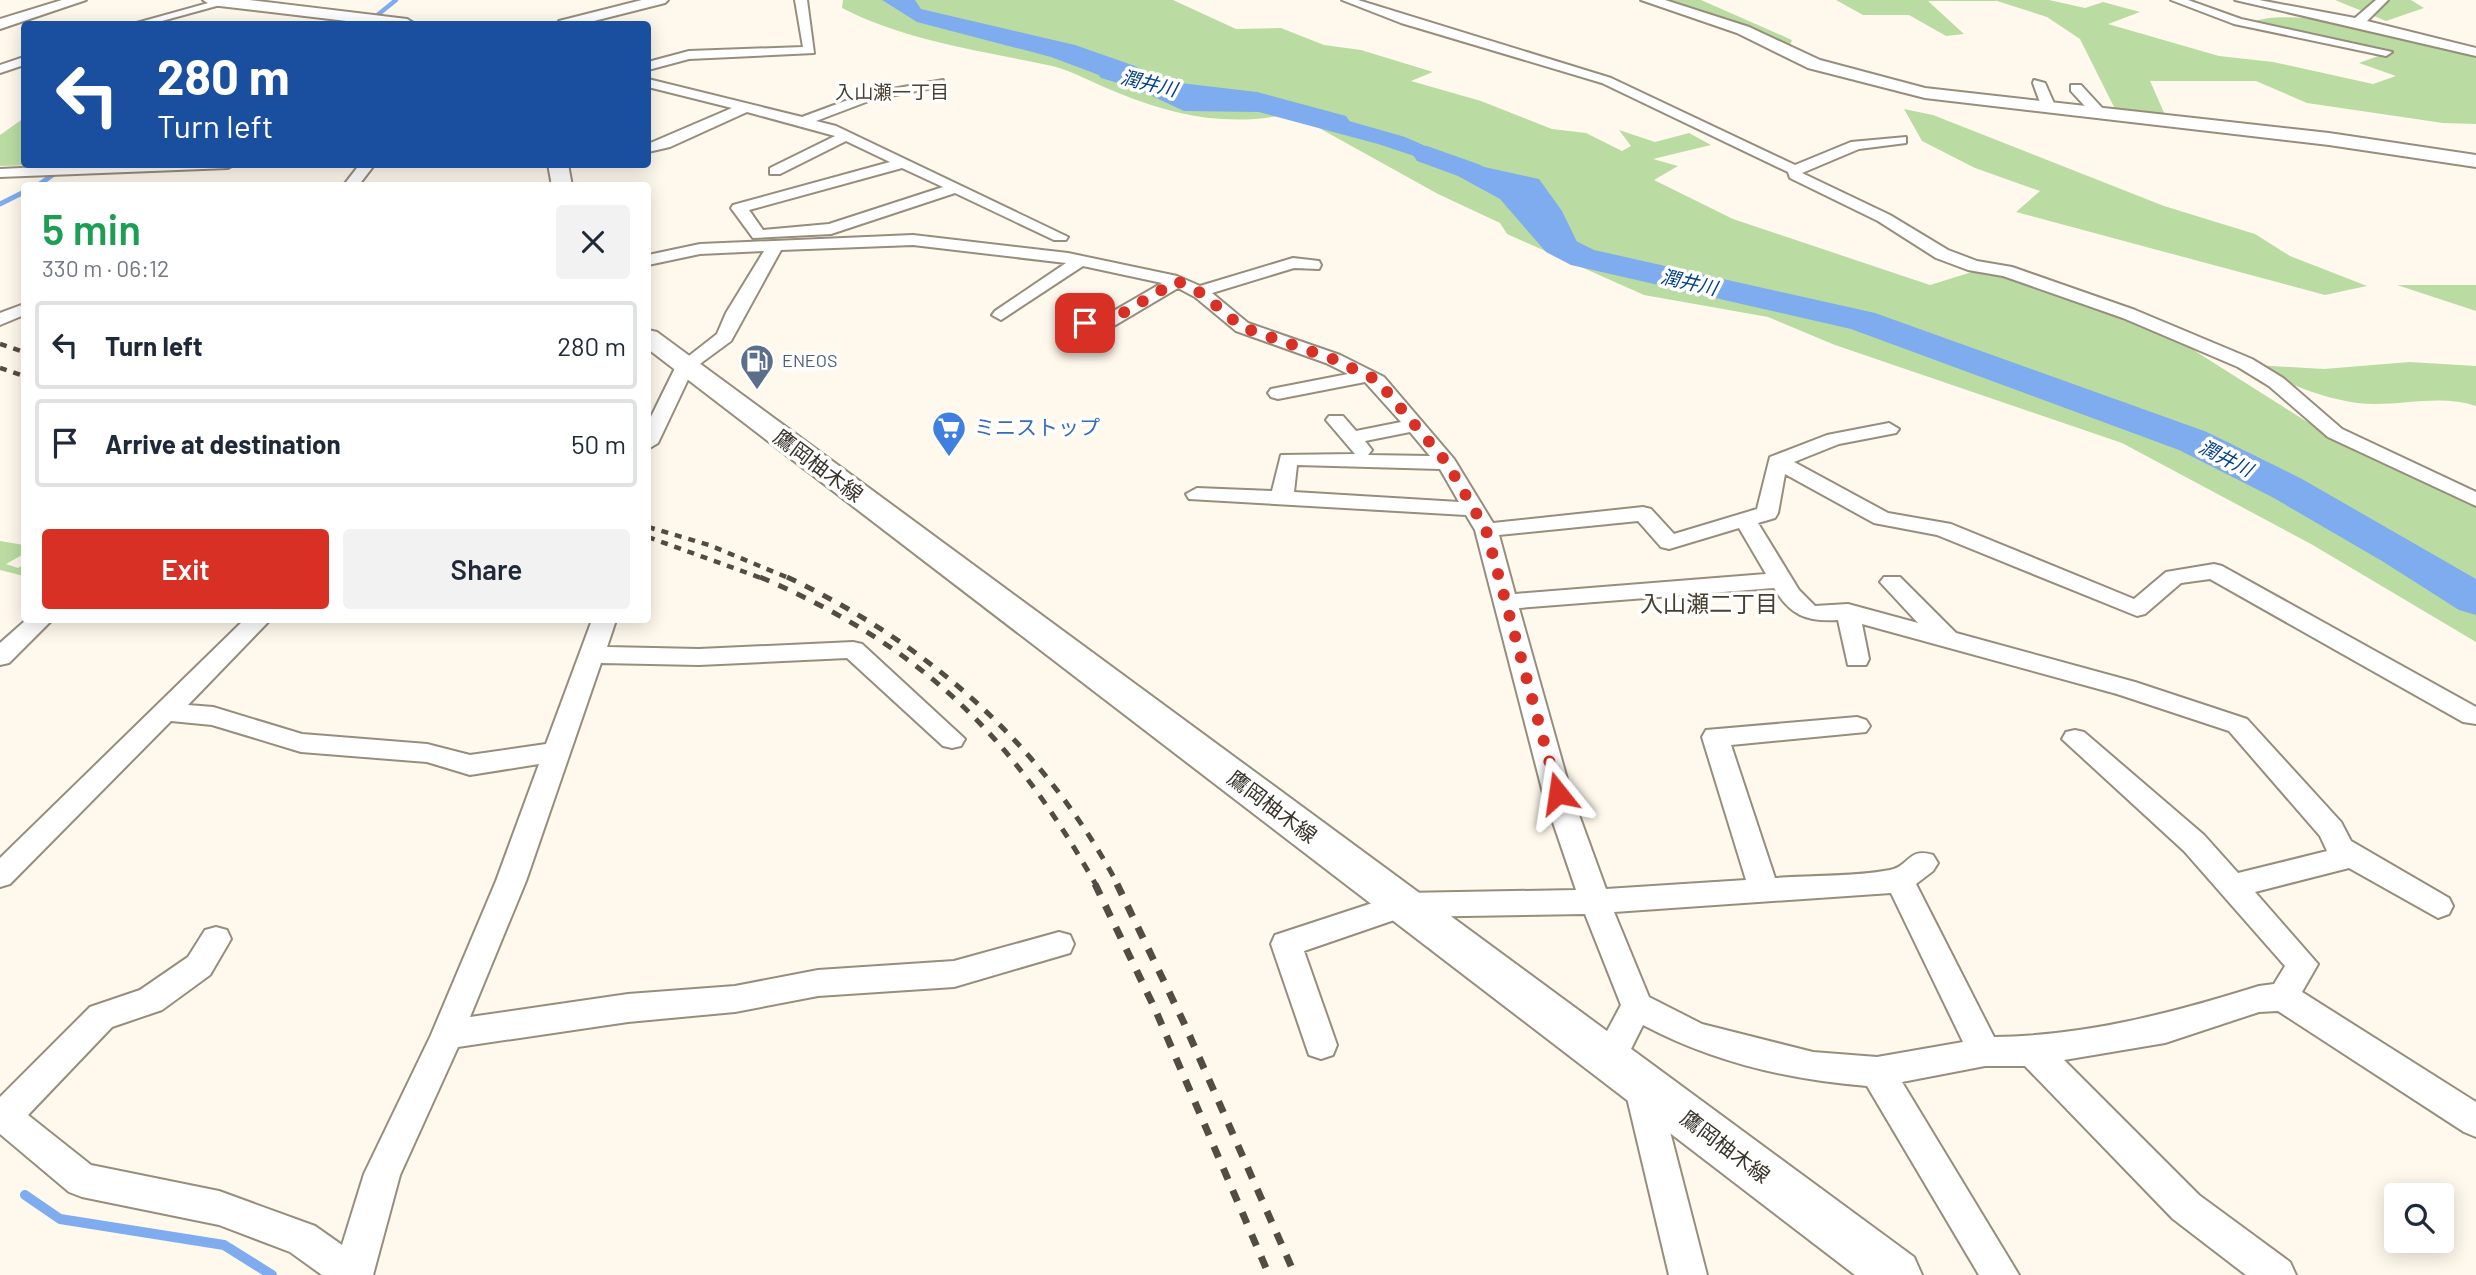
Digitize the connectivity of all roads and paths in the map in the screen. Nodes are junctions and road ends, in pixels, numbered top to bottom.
1 (78, 0) edge
2 (660, 0) edge
3 (801, 0) edge
4 (1348, 0) edge
5 (1649, 0) edge
6 (2177, 0) edge
7 (2241, 0) edge
8 (2382, 0) edge
9 (218, 1) edge
10 (149, 21) edge
11 (375, 21) edge
12 (577, 21) edge
13 (2356, 22) junction
14 (0, 24) edge
15 (2386, 52) dead end
16 (2476, 52) edge
17 (21, 62) edge
18 (651, 65) edge
19 (0, 69) edge
20 (938, 83) dead end
21 (2039, 83) dead end
22 (651, 84) edge
23 (2076, 88) dead end
24 (744, 108) junction
25 (2049, 108) junction
26 (2099, 113) junction
27 (803, 122) junction
28 (846, 136) junction
29 (1901, 140) dead end
30 (651, 147) edge
31 (2476, 161) edge
32 (904, 163) junction
33 (109, 168) edge
34 (135, 168) edge
35 (222, 168) edge
36 (365, 168) edge
37 (1796, 170) junction
38 (775, 171) dead end
39 (0, 173) edge
40 (111, 182) edge
41 (202, 182) dead end
42 (353, 182) edge
43 (956, 188) junction
44 (1060, 237) dead end
45 (774, 248) junction
46 (651, 259) edge
47 (1080, 261) junction
48 (1313, 265) dead end
49 (1177, 281) junction
50 (1198, 292) junction
51 (21, 310) edge
52 (1001, 315) dead end
53 (0, 320) edge
54 (1069, 321) dead end
55 (651, 339) edge
56 (685, 366) junction
57 (1368, 376) junction
58 (1278, 393) dead end
59 (1336, 420) dead end
60 (1413, 425) junction
61 (1889, 429) dead end
62 (651, 437) edge
63 (1352, 438) junction
64 (1372, 461) junction
65 (1777, 461) junction
66 (1447, 463) junction
67 (1197, 494) dead end
68 (1282, 498) junction
69 (2476, 500) edge
70 (1475, 509) junction
71 (1745, 519) junction
72 (1486, 530) junction
73 (1782, 580) junction
74 (1892, 582) dead end
75 (1506, 603) junction
76 (1848, 612) junction
77 (37, 623) edge
78 (255, 623) edge
79 (603, 623) edge
80 (1947, 639) junction
81 (591, 655) junction
82 (0, 657) edge
83 (1857, 659) dead end
84 (165, 712) junction
85 (2472, 716) dead end
86 (1857, 726) dead end
87 (952, 739) dead end
88 (2075, 739) dead end
89 (557, 752) junction
90 (2341, 849) junction
91 (0, 876) edge
92 (2232, 886) junction
93 (1764, 891) junction
94 (1595, 902) junction
95 (1403, 905) junction
96 (2438, 906) dead end
97 (216, 939) dead end
98 (1059, 944) dead end
99 (2283, 997) junction
100 (1637, 1006) junction
101 (447, 1035) junction
102 (1321, 1045) dead end
103 (2033, 1051) junction
104 (1985, 1052) junction
105 (1609, 1059) junction
106 (1877, 1072) junction
107 (1641, 1085) junction
108 (2, 1115) edge
109 (2476, 1121) edge
110 (353, 1275) edge
111 (1688, 1275) edge
112 (1896, 1275) edge
113 (2000, 1275) edge
114 (2277, 1275) edge

1 - 14 street
2 - 12 street
3 - 18 street
4 - 37 street
5 - 25 street
6 - 15 street
7 - 13 street
8 - 13 street
9 - 10 street
9 - 11 street
13 - 16 street
17 - 19 street
20 - 27 street
21 - 25 street
22 - 24 street
23 - 26 street
24 - 27 street
24 - 30 street
25 - 26 street
26 - 31 street
27 - 28 street
28 - 32 street
28 - 38 street
29 - 37 street
32 - 43 street
32 - 43 street
33 - 39 street
34 - 40 street
35 - 41 street
36 - 42 street
37 - 69 street
43 - 44 street
45 - 46 street
45 - 47 street
45 - 56 street
47 - 49 street
47 - 52 street
48 - 50 street
49 - 50 street
49 - 54 street
50 - 57 street
51 - 53 street
55 - 56 street, 鷹岡柚木線
56 - 62 street
56 - 95 street, 鷹岡柚木線
57 - 58 street
57 - 60 street
59 - 63 street
60 - 63 street
60 - 66 street
61 - 65 street
63 - 64 street
64 - 66 street
64 - 68 street
65 - 71 street
65 - 85 street
66 - 70 street
67 - 68 street
68 - 70 street
70 - 72 street
71 - 72 street
71 - 73 street
72 - 75 street
73 - 75 street
73 - 76 street
74 - 80 street
75 - 94 street
76 - 80 street
76 - 83 street
77 - 82 street
78 - 84 street
79 - 81 street
80 - 90 street
81 - 87 street
81 - 89 street
84 - 89 street
84 - 91 street
86 - 93 street
88 - 92 street
89 - 101 street
90 - 92 street
90 - 96 street
92 - 99 street
93 - 94 street
93 - 104 street
94 - 95 street
94 - 100 street
95 - 102 street
95 - 105 street, 鷹岡柚木線
97 - 108 street
98 - 101 street
99 - 103 street
99 - 109 street
100 - 105 street
100 - 106 street
101 - 110 street
103 - 104 street
103 - 114 street
104 - 106 street
105 - 107 street, 鷹岡柚木線
106 - 113 street
107 - 111 street
107 - 112 street, 鷹岡柚木線
108 - 110 street

